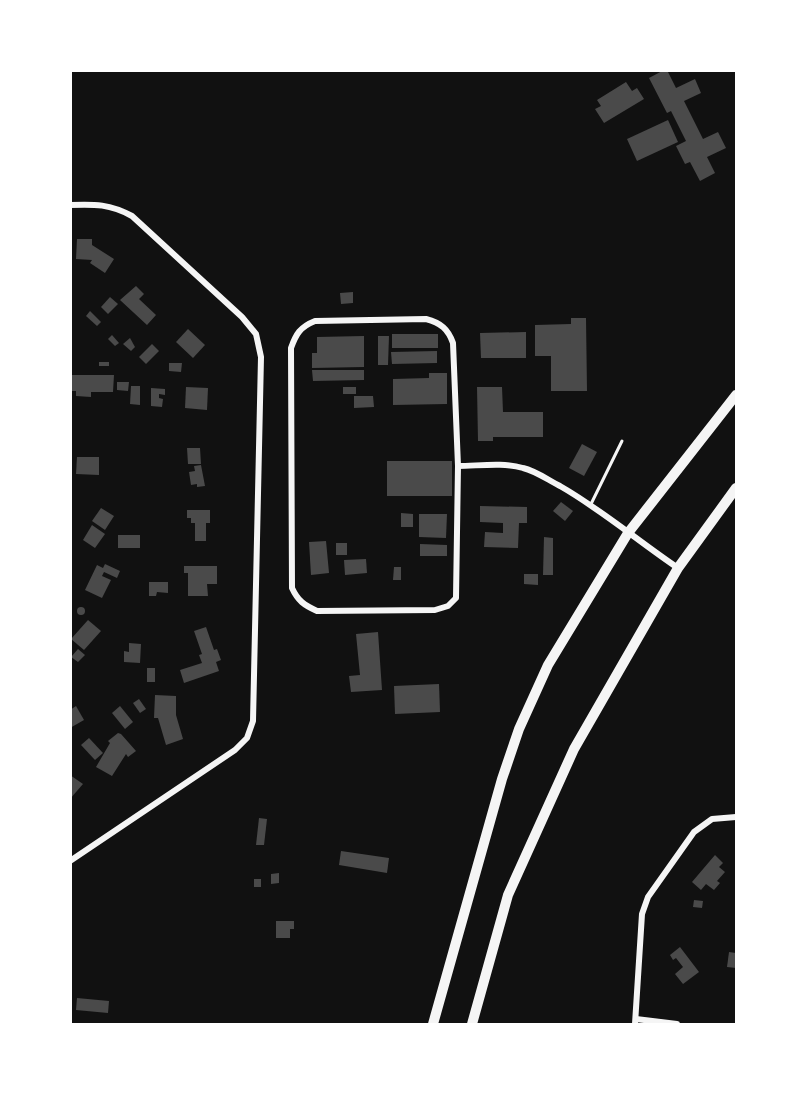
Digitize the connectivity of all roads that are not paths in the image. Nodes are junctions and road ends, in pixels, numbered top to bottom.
1 (70, 204) edge
2 (736, 395) edge
3 (622, 441) dead end
4 (458, 466) junction
5 (736, 488) edge
6 (591, 504) junction
7 (627, 533) junction
8 (678, 568) junction
9 (736, 817) edge
10 (70, 861) edge
11 (635, 1022) edge
12 (433, 1024) edge
13 (472, 1024) edge
14 (676, 1024) edge

1 - 10 street
2 - 7 highway
3 - 6 lane
4 - 4 street
4 - 6 street
5 - 8 highway
6 - 7 street
7 - 8 street
7 - 12 highway
8 - 13 highway
9 - 11 street
11 - 14 street

